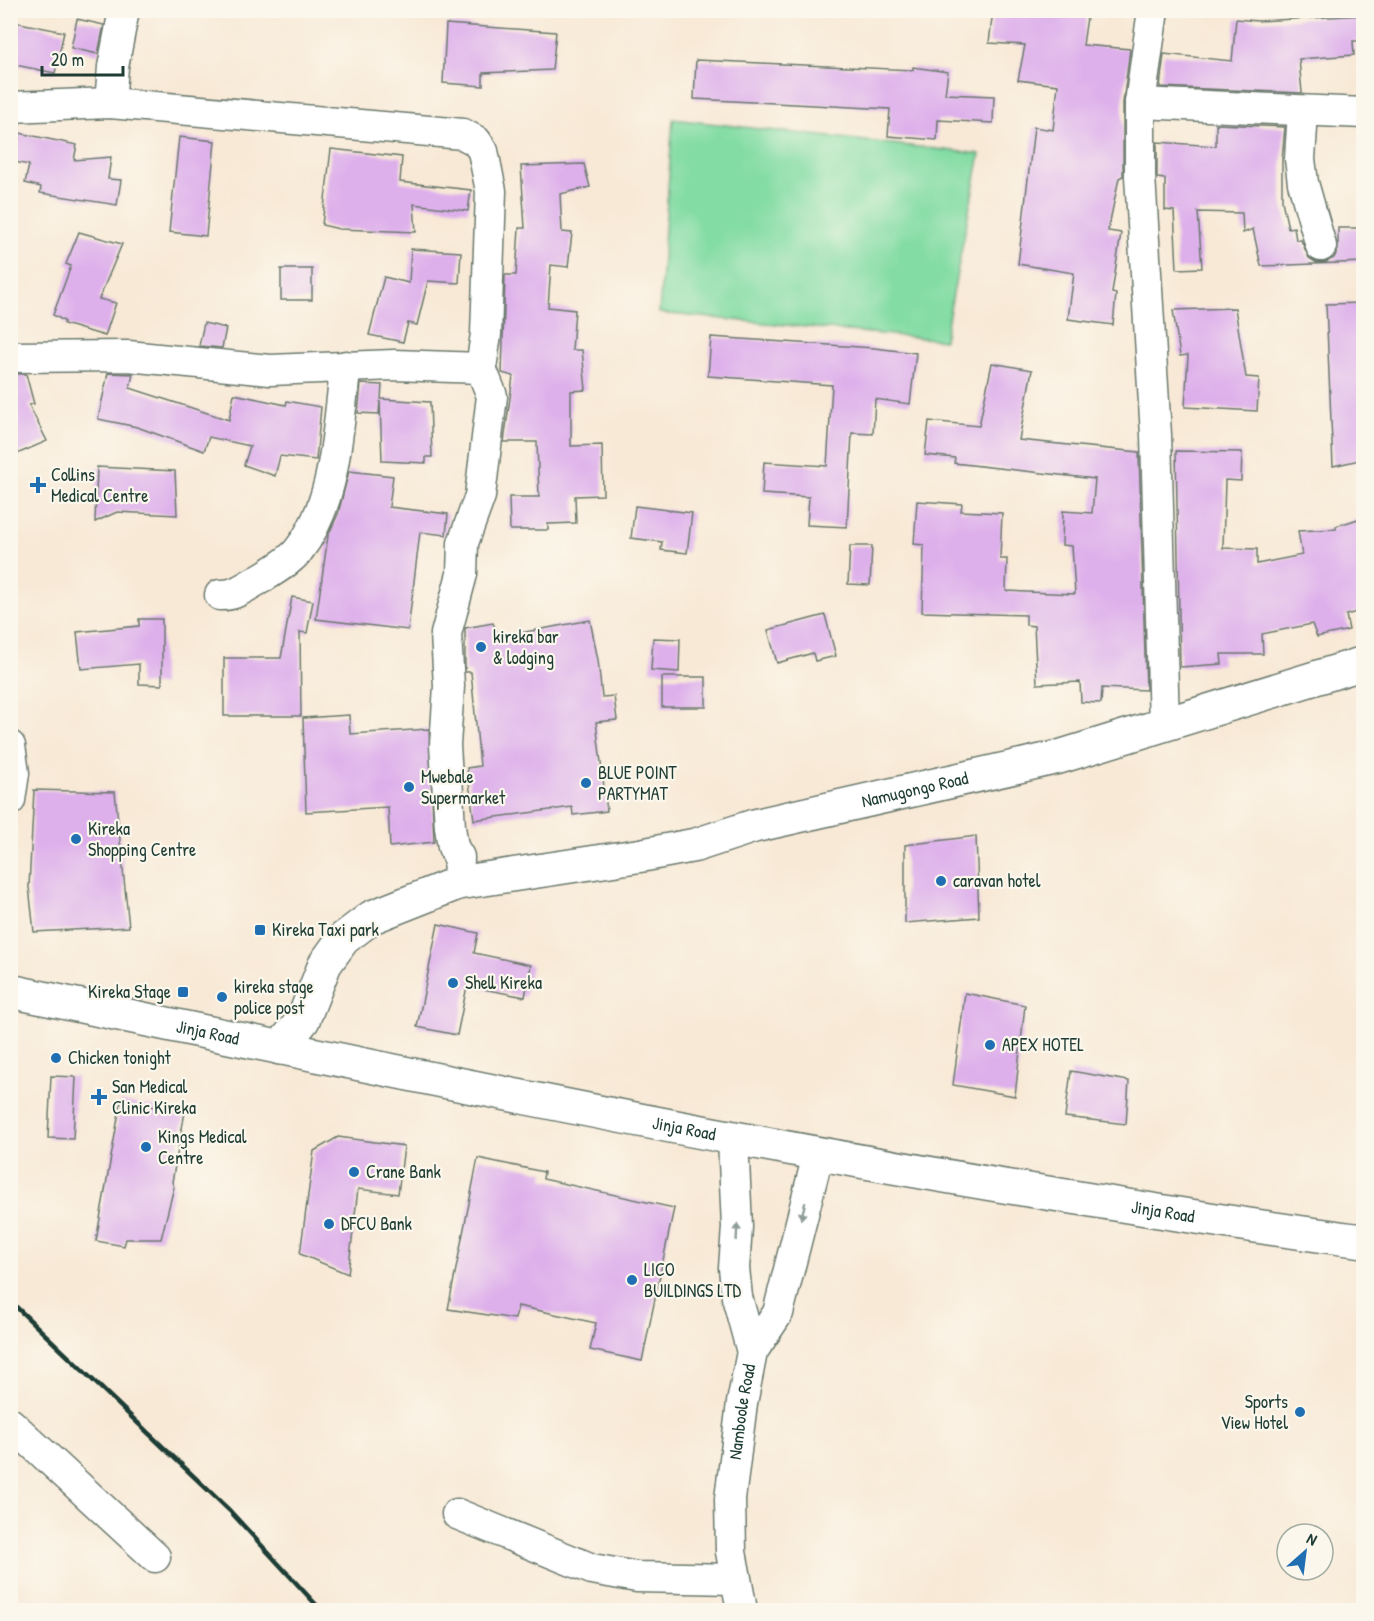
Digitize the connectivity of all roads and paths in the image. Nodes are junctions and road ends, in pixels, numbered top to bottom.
1 (124, 10) edge
2 (1153, 10) edge
3 (110, 103) junction
4 (1140, 103) junction
5 (10, 107) edge
6 (1303, 111) junction
7 (1364, 113) edge
8 (1321, 246) dead end
9 (10, 357) edge
10 (346, 366) junction
11 (482, 368) junction
12 (220, 595) dead end
13 (1364, 663) edge
14 (1164, 726) junction
15 (10, 746) edge
16 (10, 800) edge
17 (458, 883) junction
18 (10, 991) edge
19 (280, 1048) junction
20 (733, 1139) junction
21 (818, 1155) junction
22 (1364, 1228) edge
23 (1266, 1229) junction
24 (1364, 1241) edge
25 (1364, 1253) edge
26 (752, 1352) junction
27 (10, 1423) edge
28 (458, 1514) dead end
29 (155, 1557) dead end
30 (734, 1579) junction
31 (742, 1611) edge

1 - 3 street
2 - 4 street
3 - 5 street
3 - 11 street
4 - 6 street
4 - 14 street
6 - 7 street
6 - 8 street
9 - 10 street
10 - 11 street
10 - 12 street
11 - 17 street
13 - 14 main road, Namugongo Road
14 - 17 main road, Namugongo Road
15 - 16 street
17 - 19 main road, Namugongo Road
18 - 19 main road, Jinja Road
19 - 20 main road, Jinja Road
20 - 21 main road, Jinja Road
26 -> 20 street
21 - 23 main road, Jinja Road
21 -> 26 street, Namboole Road
22 - 23 main road
23 - 24 main road, Jinja Road
23 - 25 main road
26 - 30 street, Namboole Road
27 - 29 street
28 - 30 street
30 - 31 street, Namboole Road

